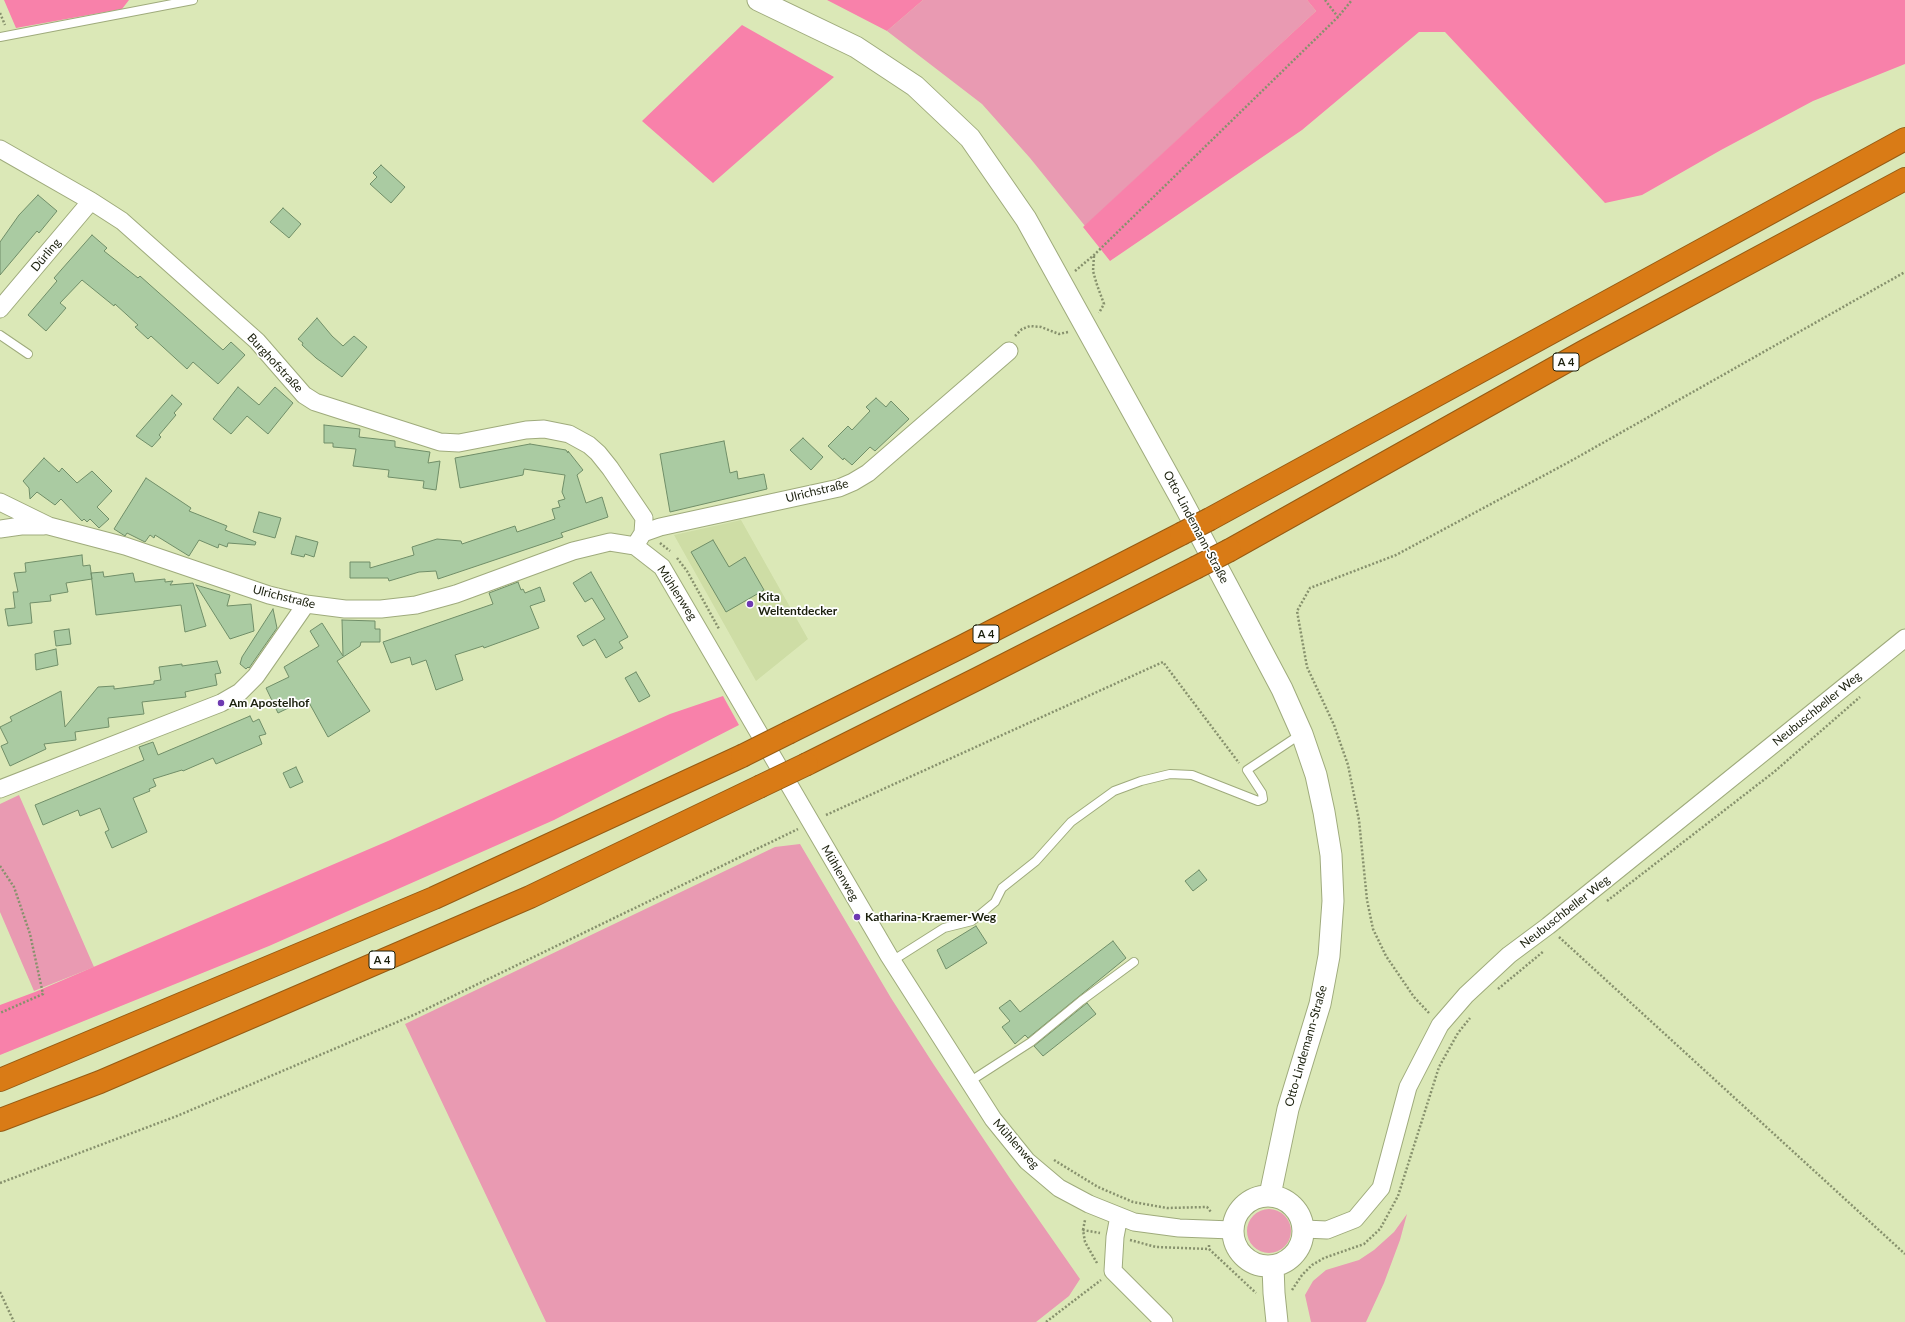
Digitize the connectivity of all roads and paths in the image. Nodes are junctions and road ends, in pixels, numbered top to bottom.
1 (193, 0) edge
2 (758, 0) edge
3 (1325, 0) edge
4 (1352, 0) edge
5 (1338, 17) junction
6 (0, 37) edge
7 (1905, 139) edge
8 (0, 149) edge
9 (1905, 179) edge
10 (91, 201) junction
11 (1094, 255) junction
12 (1905, 272) edge
13 (1060, 280) junction
14 (0, 308) edge
15 (1085, 326) junction
16 (0, 335) edge
17 (1009, 351) joint
18 (28, 354) dead end
19 (0, 502) edge
20 (49, 526) junction
21 (0, 529) edge
22 (639, 539) junction
23 (573, 551) joint
24 (306, 604) junction
25 (1905, 638) edge
26 (1863, 694) dead end
27 (1302, 734) junction
28 (1247, 770) junction
29 (0, 789) edge
30 (810, 823) junction
31 (0, 866) edge
32 (1602, 905) dead end
33 (1548, 926) junction
34 (1566, 933) dead end
35 (1560, 938) junction
36 (1554, 943) dead end
37 (1548, 948) dead end
38 (892, 961) junction
39 (1134, 962) dead end
40 (1494, 993) dead end
41 (1418, 1000) dead end
42 (0, 1013) edge
43 (1472, 1015) dead end
44 (0, 1080) edge
45 (969, 1082) junction
46 (0, 1120) edge
47 (0, 1183) edge
48 (1270, 1195) junction
49 (1118, 1216) junction
50 (1304, 1229) junction
51 (1232, 1230) junction
52 (1905, 1254) edge
53 (1274, 1266) junction
54 (1113, 1271) junction
55 (1292, 1290) dead end
56 (0, 1292) edge
57 (14, 1322) edge
58 (1046, 1322) edge
59 (1164, 1322) edge
60 (1277, 1322) edge

1 - 6 lane
2 - 13 street, Otto-Lindemann-Straße
3 - 5 path
4 - 5 path
5 - 11 path
7 - 44 highway, A 4, bridge
8 - 10 street, Burghofstraße
9 - 46 highway, A 4, bridge
10 - 14 street, Dürling
10 - 22 street, Burghofstraße
11 - 13 path
11 - 15 path
12 - 41 path
13 - 15 street, Otto-Lindemann-Straße
15 - 17 path
15 - 27 street, Otto-Lindemann-Straße
16 - 18 lane
17 - 22 street, Ulrichstraße
19 - 20 street, Ulrichstraße
20 - 21 street
20 - 24 street, Ulrichstraße
22 - 23 street, Mühlenweg
22 - 30 street, Mühlenweg
23 - 24 street, Ulrichstraße
24 - 29 street
25 - 33 street, Neubuschbeller Weg
26 - 32 path
27 - 28 lane
27 - 48 street, Otto-Lindemann-Straße
28 - 30 path
28 - 38 lane
30 - 38 street, Mühlenweg
30 - 47 path
31 - 42 path
33 - 35 path
33 - 50 street, Neubuschbeller Weg
34 - 35 path
35 - 36 path
35 - 52 path
37 - 40 path
38 - 45 street, Mühlenweg
39 - 45 lane
43 - 55 path
45 - 49 street, Mühlenweg
48 - 50 street
48 - 51 street
49 - 51 street, Mühlenweg
49 - 54 street
50 - 53 street
51 - 53 street
53 - 60 street
54 - 58 path
54 - 59 street
56 - 57 path

